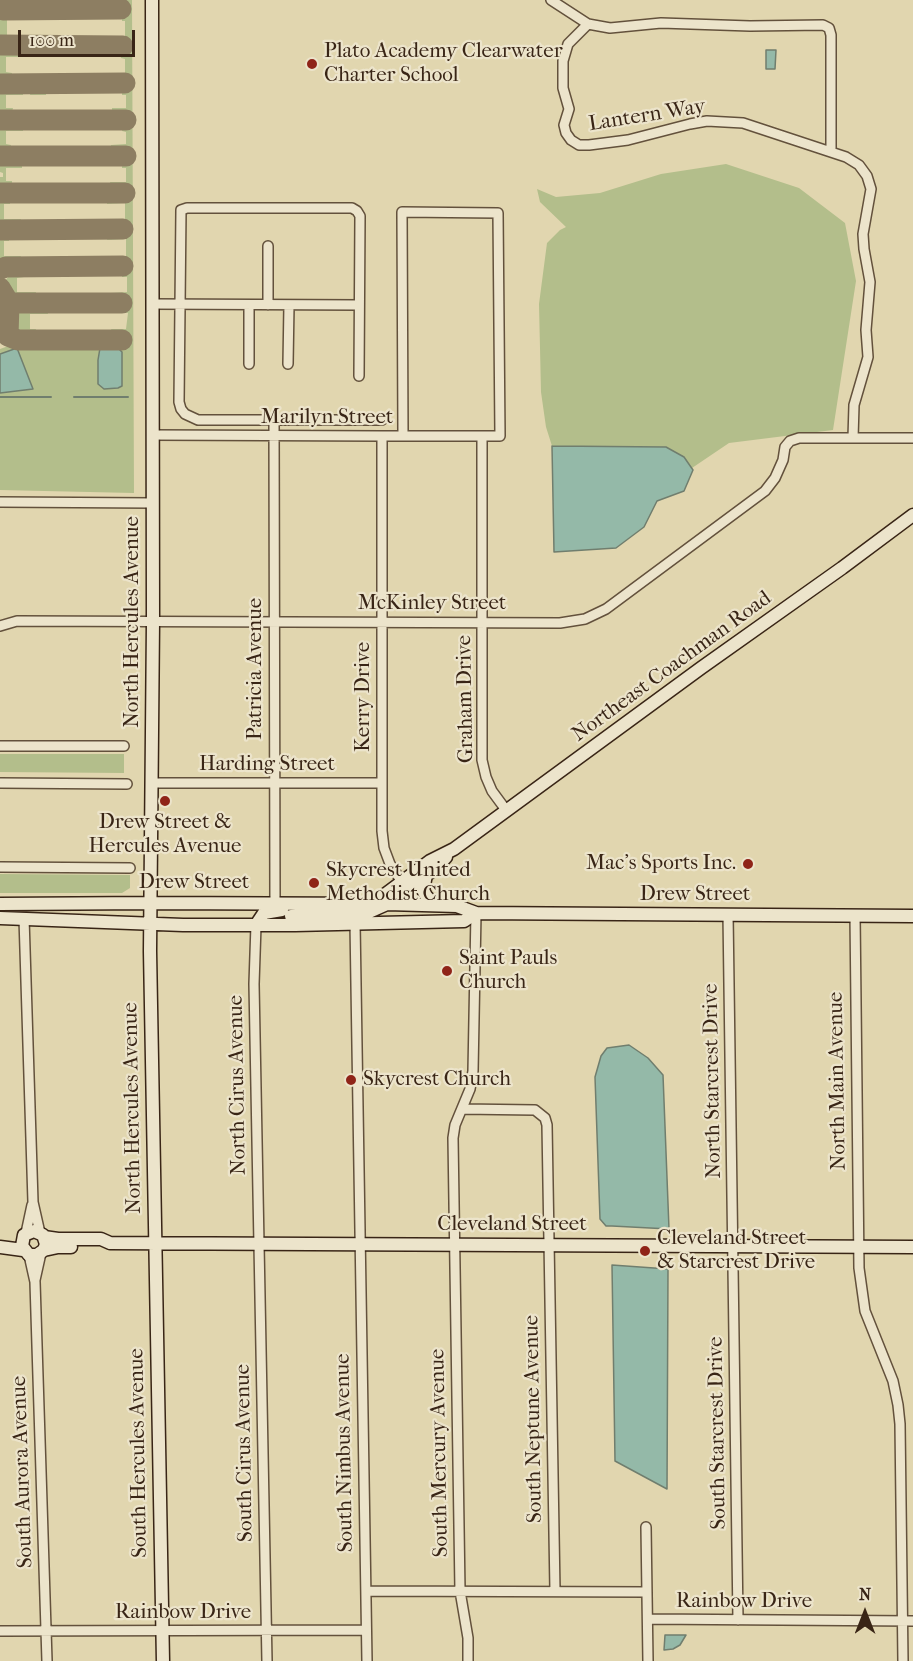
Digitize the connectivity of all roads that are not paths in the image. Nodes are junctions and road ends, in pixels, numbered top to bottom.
1 (152, 0) edge
2 (551, 0) edge
3 (588, 24) junction
4 (831, 151) junction
5 (268, 246) dead end
6 (153, 304) junction
7 (179, 304) junction
8 (249, 305) junction
9 (268, 305) junction
10 (289, 305) junction
11 (359, 305) junction
12 (249, 364) dead end
13 (288, 364) dead end
14 (359, 376) dead end
15 (382, 420) dead end
16 (274, 421) junction
17 (153, 435) junction
18 (274, 436) junction
19 (382, 436) junction
20 (403, 436) junction
21 (482, 436) junction
22 (853, 438) junction
23 (913, 438) edge
24 (0, 502) edge
25 (153, 503) junction
26 (913, 516) edge
27 (153, 621) junction
28 (274, 622) junction
29 (382, 622) junction
30 (482, 622) junction
31 (0, 626) edge
32 (0, 746) edge
33 (124, 746) dead end
34 (0, 783) edge
35 (152, 783) junction
36 (274, 783) junction
37 (382, 783) junction
38 (127, 784) dead end
39 (506, 810) junction
40 (454, 849) junction
41 (0, 867) edge
42 (130, 868) dead end
43 (426, 875) junction
44 (402, 882) junction
45 (151, 903) junction
46 (275, 903) junction
47 (322, 903) junction
48 (0, 904) edge
49 (364, 904) junction
50 (387, 904) junction
51 (457, 906) junction
52 (476, 913) junction
53 (728, 914) junction
54 (855, 915) junction
55 (913, 916) edge
56 (0, 918) edge
57 (24, 918) junction
58 (258, 921) junction
59 (150, 923) junction
60 (355, 923) junction
61 (462, 1109) junction
62 (0, 1239) edge
63 (34, 1244) junction
64 (155, 1244) junction
65 (259, 1244) junction
66 (359, 1244) junction
67 (454, 1245) junction
68 (549, 1245) junction
69 (733, 1246) junction
70 (0, 1247) edge
71 (858, 1247) junction
72 (913, 1247) edge
73 (646, 1527) dead end
74 (366, 1591) junction
75 (460, 1591) junction
76 (555, 1592) junction
77 (647, 1592) junction
78 (648, 1619) junction
79 (738, 1620) junction
80 (908, 1621) edge
81 (267, 1630) junction
82 (366, 1630) junction
83 (0, 1631) edge
84 (47, 1631) junction
85 (162, 1632) junction
86 (47, 1661) edge
87 (163, 1661) edge
88 (267, 1661) edge
89 (367, 1661) edge
90 (468, 1661) edge
91 (648, 1661) edge
92 (903, 1661) edge

1 - 6 street, North Hercules Avenue
2 - 3 street
3 - 4 street
3 - 4 street, Lantern Way
4 - 22 street, Lantern Way
5 - 9 street
6 - 7 street
6 - 17 street, North Hercules Avenue
7 - 8 street
7 - 11 street
7 - 16 street
8 - 9 street
8 - 12 street
9 - 10 street
10 - 11 street
10 - 13 street
11 - 14 street
15 - 16 street
16 - 18 street, Patricia Avenue
17 - 18 street, Marilyn Street
17 - 25 street, North Hercules Avenue
18 - 19 street, Marilyn Street
18 - 28 street, Patricia Avenue
19 - 20 street, Marilyn Street
19 - 29 street, Kerry Drive
20 - 21 street, Marilyn Street
20 - 21 street, Marilyn Street
21 - 30 street, Graham Drive
22 - 23 street
22 - 30 street, McKinley Street
24 - 25 street
25 - 27 street, North Hercules Avenue
26 - 39 street, Northeast Coachman Road
27 - 28 street, McKinley Street
27 - 31 street, McKinley Street
27 - 35 street, North Hercules Avenue
28 - 29 street, McKinley Street
28 - 36 street, Patricia Avenue
29 - 30 street, McKinley Street
29 - 37 street, Kerry Drive
30 - 39 street, Graham Drive
32 - 33 street
34 - 38 street
35 - 36 street, Harding Street
35 - 45 street, North Hercules Avenue
36 - 37 street, Harding Street
36 - 46 street, Patricia Avenue
37 - 44 street, Kerry Drive
39 - 40 street, Northeast Coachman Road
40 - 43 street, Northeast Coachman Road
40 - 44 street, Northeast Coachman Road
41 - 42 street
43 - 50 street, Northeast Coachman Road
43 - 51 street
44 - 49 street, Northeast Coachman Road
45 - 46 street, Drew Street
45 - 48 street, Drew Street
45 - 59 street, North Hercules Avenue
46 - 47 street, Drew Street
47 - 49 street, Drew Street
47 - 58 street
49 - 50 street, Drew Street
50 - 51 street, Drew Street
50 - 58 street, Drew Street
51 - 52 street, Drew Street
52 - 53 street, Drew Street
52 - 60 street, Drew Street
52 - 61 street, South Mercury Avenue
53 - 54 street, Drew Street
53 - 69 street, North Starcrest Drive
54 - 55 street, Drew Street
54 - 71 street, North Main Avenue
56 - 57 street, Drew Street
57 - 59 street, Drew Street
57 - 63 street, South Aurora Avenue
58 - 59 street, Drew Street
58 - 60 street, Drew Street
58 - 65 street, North Cirus Avenue
59 - 64 street, North Hercules Avenue
60 - 66 street, South Nimbus Avenue
61 - 67 street, South Mercury Avenue
61 - 68 street, South Neptune Avenue
62 - 63 street, Cleveland Street
63 - 64 street, Cleveland Street
63 - 70 street, Cleveland Street
63 - 84 street, South Aurora Avenue
64 - 65 street, Cleveland Street
64 - 85 street, South Hercules Avenue
65 - 66 street, Cleveland Street
65 - 81 street, South Cirus Avenue
66 - 67 street, Cleveland Street
66 - 74 street, South Nimbus Avenue
67 - 68 street, Cleveland Street
67 - 75 street, South Mercury Avenue
68 - 69 street, Cleveland Street
68 - 76 street, South Neptune Avenue
69 - 71 street, Cleveland Street
69 - 79 street, South Starcrest Drive
71 - 72 street, Cleveland Street
71 - 80 street, North Main Avenue
73 - 77 street
74 - 75 street, Rainbow Drive
74 - 82 street, South Nimbus Avenue
75 - 76 street, Rainbow Drive
75 - 90 street, South Mercury Avenue
76 - 77 street, Rainbow Drive
77 - 78 street
78 - 79 street, Rainbow Drive
78 - 91 street
79 - 80 street, Rainbow Drive
80 - 92 street, North Main Avenue
81 - 82 street, Rainbow Drive
81 - 85 street, Rainbow Drive
81 - 88 street, South Cirus Avenue
82 - 89 street, South Nimbus Avenue
83 - 84 street, Rainbow Drive
84 - 85 street, Rainbow Drive
84 - 86 street, South Aurora Avenue
85 - 87 street, South Hercules Avenue

